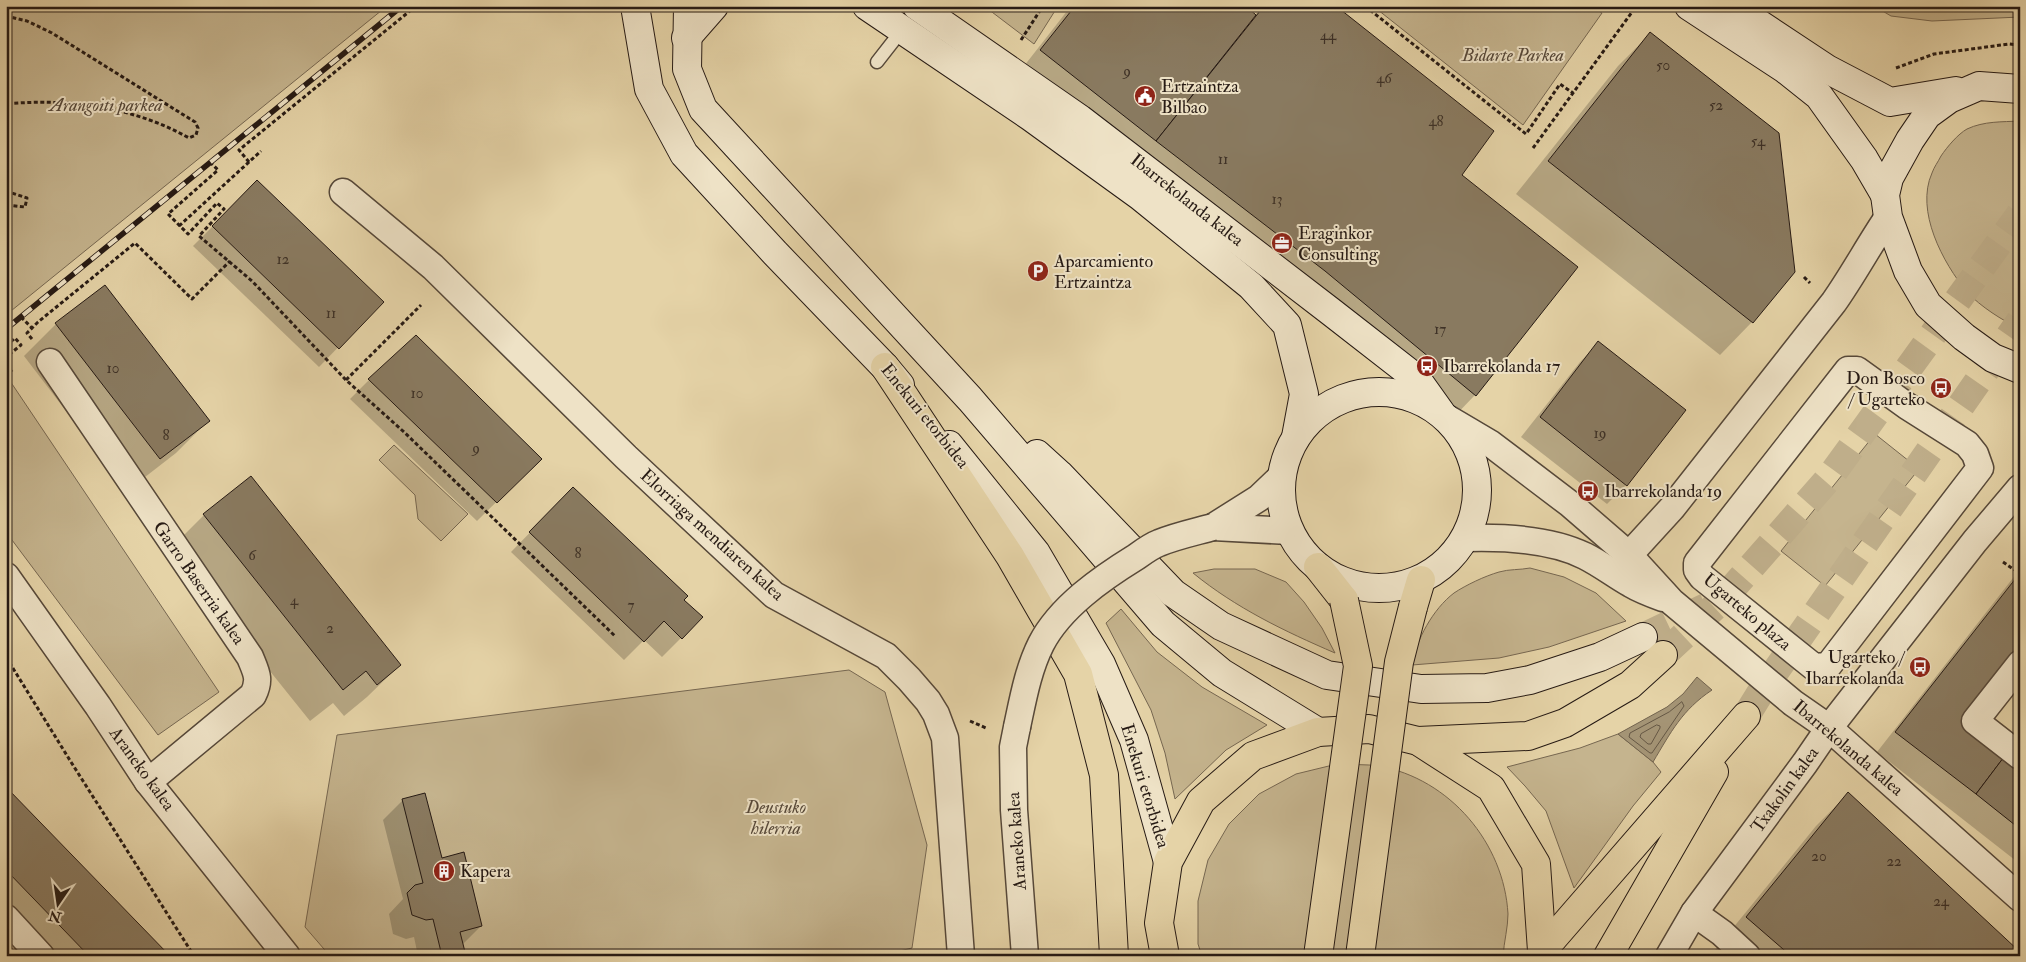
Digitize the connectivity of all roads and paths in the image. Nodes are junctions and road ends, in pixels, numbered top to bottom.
1 (416, 6) edge
2 (635, 6) edge
3 (688, 6) edge
4 (714, 6) edge
5 (867, 6) edge
6 (916, 6) edge
7 (1036, 6) edge
8 (1365, 6) edge
9 (1689, 6) edge
10 (1732, 6) edge
11 (1635, 8) dead end
12 (6, 16) edge
13 (902, 30) junction
14 (686, 38) junction
15 (1021, 40) dead end
16 (2020, 46) edge
17 (877, 62) dead end
18 (1894, 69) dead end
19 (1979, 86) junction
20 (2020, 88) edge
21 (1573, 93) junction
22 (6, 104) edge
23 (1533, 148) dead end
24 (261, 151) dead end
25 (210, 162) dead end
26 (249, 162) junction
27 (6, 191) edge
28 (343, 192) dead end
29 (6, 204) edge
30 (1886, 206) junction
31 (179, 226) junction
32 (230, 261) junction
33 (421, 305) dead end
34 (21, 317) dead end
35 (38, 322) dead end
36 (32, 328) dead end
37 (6, 346) edge
38 (6, 357) edge
39 (50, 362) dead end
40 (6, 364) edge
41 (885, 367) junction
42 (2020, 369) edge
43 (12, 372) dead end
44 (346, 380) junction
45 (970, 399) junction
46 (1908, 406) joint
47 (1444, 415) junction
48 (1296, 436) junction
49 (1281, 476) junction
50 (2020, 488) edge
51 (1213, 526) junction
52 (1282, 530) junction
53 (1467, 538) junction
54 (1629, 555) junction
55 (2002, 562) dead end
56 (1318, 567) junction
57 (2019, 573) edge
58 (6, 576) edge
59 (1421, 580) junction
60 (1672, 602) junction
61 (616, 637) dead end
62 (6, 657) edge
63 (2020, 664) edge
64 (1829, 728) junction
65 (1318, 732) junction
66 (1418, 741) junction
67 (2020, 756) edge
68 (148, 782) junction
69 (1168, 862) junction
70 (2020, 898) edge
71 (1694, 913) junction
72 (6, 918) edge
73 (1541, 953) edge
74 (41, 956) edge
75 (194, 956) edge
76 (287, 956) edge
77 (961, 956) edge
78 (1025, 956) edge
79 (1114, 956) edge
80 (1165, 956) edge
81 (1318, 956) edge
82 (1360, 956) edge
83 (1608, 956) edge
84 (1669, 956) edge
85 (1747, 956) edge

1 - 26 path
2 - 41 main road, Enekuri etorbidea
3 - 14 main road
4 - 14 main road
5 - 13 main road, Ibarrekolanda kalea
6 - 47 main road, Ibarrekolanda kalea
7 - 15 path
8 - 21 path
9 - 30 main road
10 - 19 main road
11 - 21 path
12 - 22 path
13 - 17 lane
13 - 48 main road, Ibarrekolanda kalea
14 - 45 main road
16 - 18 path
19 - 20 main road
19 - 30 main road
21 - 23 path
24 - 26 path
25 - 31 path
26 - 31 path
27 - 29 path
28 - 77 street, Elorriaga mendiaren kalea
30 - 42 main road
30 - 54 street
31 - 32 path
32 - 35 path
32 - 44 path
33 - 44 path
34 - 36 path
37 - 38 path
39 - 68 street, Garro Baserria kalea
40 - 43 path
41 - 69 main road, Enekuri etorbidea
41 - 79 main road
44 - 61 path
45 - 65 main road
45 - 66 main road
46 - 46 street, Ugarteko plaza
47 - 48 main road
47 - 53 main road
47 - 54 street, Ibarrekolanda kalea
48 - 49 main road
49 - 51 street
49 - 52 main road
50 - 64 street, Txakolin kalea
51 - 52 street
51 - 78 street, Araneko kalea, bridge
52 - 56 main road
53 - 59 main road
53 - 60 street, Ibarrekolanda kalea
54 - 60 street, Ibarrekolanda kalea
55 - 57 path
56 - 59 main road
56 - 81 main road, bridge
58 - 68 street, Araneko kalea
59 - 82 main road, bridge
60 - 64 street, Ibarrekolanda kalea
62 - 75 path
63 - 67 street
64 - 70 street, Ibarrekolanda kalea
64 - 71 street, Txakolin kalea
65 - 66 main road
65 - 69 main road
66 - 73 main road
68 - 76 street, Araneko kalea
69 - 80 main road
71 - 84 street, Txakolin kalea
71 - 85 street
72 - 74 street
73 - 83 main road

